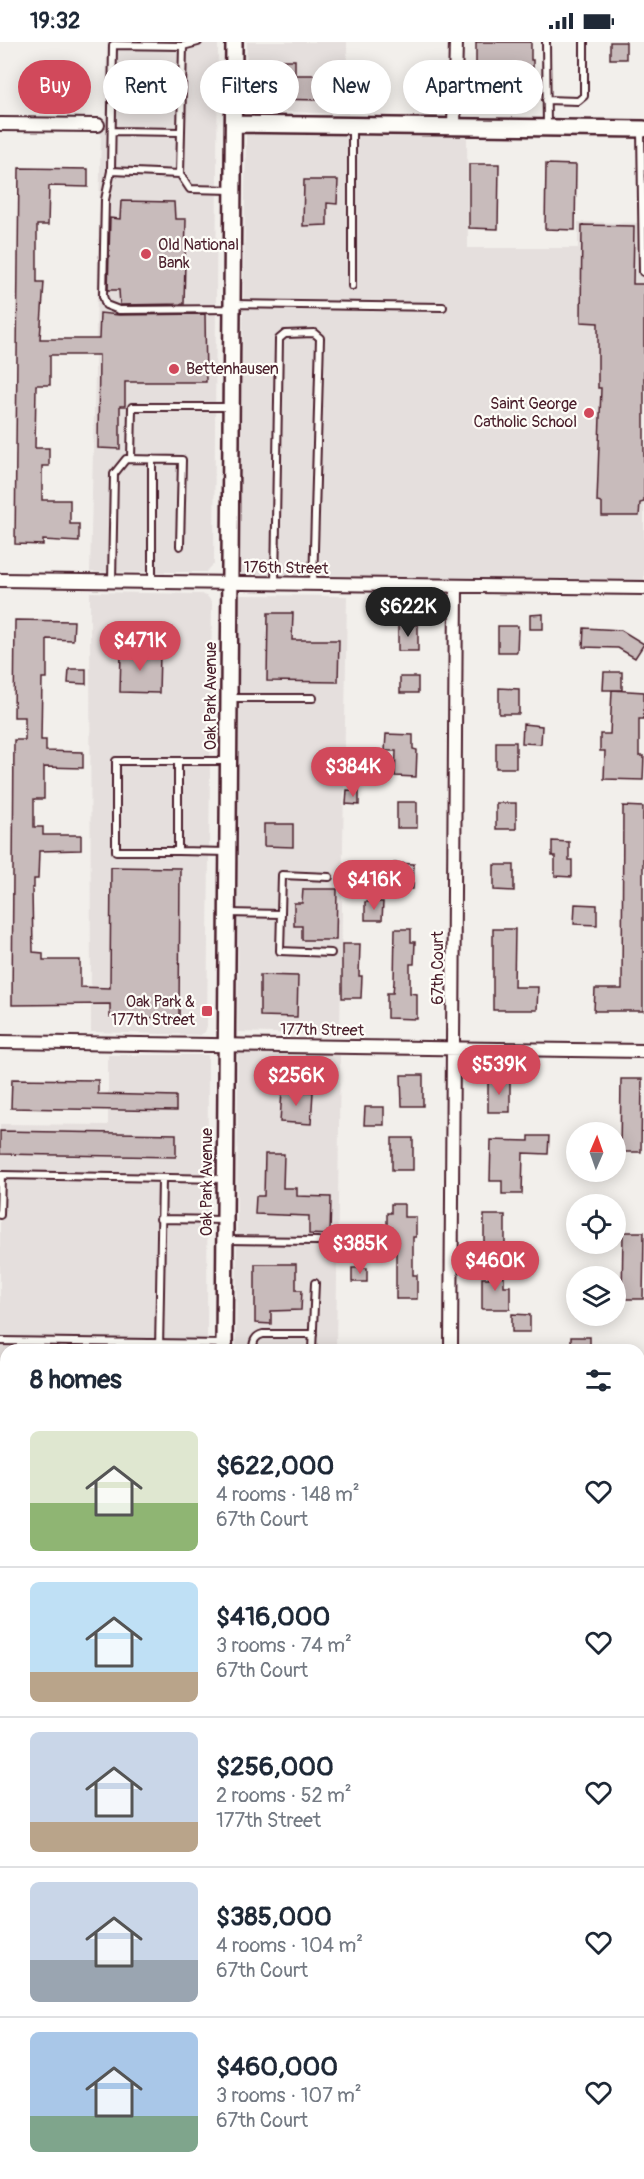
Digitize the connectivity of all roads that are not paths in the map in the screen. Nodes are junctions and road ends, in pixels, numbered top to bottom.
1 (198, 42) edge
2 (234, 42) edge
3 (456, 42) edge
4 (546, 42) edge
5 (584, 42) edge
6 (183, 46) junction
7 (113, 60) edge
8 (183, 60) edge
9 (546, 100) junction
10 (112, 114) edge
11 (181, 114) edge
12 (0, 124) edge
13 (234, 124) junction
14 (98, 125) dead end
15 (352, 126) junction
16 (454, 127) junction
17 (547, 128) junction
18 (643, 129) edge
19 (112, 131) junction
20 (181, 132) junction
21 (111, 171) junction
22 (180, 174) junction
23 (233, 190) junction
24 (643, 272) edge
25 (352, 286) dead end
26 (232, 306) junction
27 (443, 307) dead end
28 (231, 407) junction
29 (131, 459) junction
30 (152, 459) junction
31 (180, 546) dead end
32 (0, 580) edge
33 (112, 582) junction
34 (152, 583) junction
35 (230, 584) junction
36 (275, 584) junction
37 (313, 585) junction
38 (456, 586) junction
39 (644, 588) edge
40 (229, 698) junction
41 (313, 698) dead end
42 (178, 761) junction
43 (229, 761) junction
44 (177, 852) junction
45 (228, 852) junction
46 (329, 877) dead end
47 (228, 914) junction
48 (281, 914) junction
49 (331, 953) dead end
50 (0, 1042) edge
51 (226, 1045) junction
52 (454, 1048) junction
53 (644, 1051) edge
54 (1, 1175) edge
55 (162, 1179) junction
56 (225, 1179) junction
57 (0, 1188) edge
58 (0, 1215) edge
59 (160, 1219) junction
60 (225, 1220) junction
61 (225, 1240) junction
62 (318, 1241) dead end
63 (315, 1282) dead end
64 (312, 1334) junction
65 (0, 1341) edge
66 (95, 1344) edge
67 (159, 1344) edge
68 (224, 1344) edge
69 (254, 1344) edge
70 (312, 1344) edge
71 (451, 1344) edge

1 - 6 lane
2 - 13 street, Oak Park Avenue
3 - 16 street
4 - 9 lane
5 - 9 lane
6 - 7 lane
6 - 8 lane
9 - 17 lane
10 - 19 lane
11 - 20 lane
12 - 14 street
13 - 15 street
13 - 23 street, Oak Park Avenue
15 - 16 street
15 - 25 lane
16 - 17 street
17 - 18 street
18 - 24 lane
19 - 20 lane
19 - 21 lane
20 - 22 lane
21 - 22 lane
21 - 26 lane
22 - 23 lane
23 - 26 street, Oak Park Avenue
26 - 27 lane
26 - 28 street, Oak Park Avenue
28 - 29 lane
28 - 35 street, Oak Park Avenue
29 - 30 lane
29 - 33 lane
30 - 31 lane
30 - 34 lane
32 - 33 street, 176th Street
33 - 34 street, 176th Street
34 - 35 street, 176th Street
35 - 36 street, 176th Street
35 - 40 street, Oak Park Avenue
36 - 37 street, 176th Street
36 - 37 lane
37 - 38 street, 176th Street
38 - 39 street, 176th Street
38 - 52 street, 67th Court
40 - 41 lane
40 - 43 street, Oak Park Avenue
42 - 43 lane
42 - 44 lane
42 - 44 lane
43 - 45 street, Oak Park Avenue
44 - 45 lane
45 - 47 street, Oak Park Avenue
46 - 48 lane
47 - 48 lane
47 - 51 street, Oak Park Avenue
48 - 49 lane
50 - 51 street, 177th Street
51 - 52 street, 177th Street
51 - 56 street, Oak Park Avenue
52 - 53 street, 177th Street
52 - 71 street, 67th Court
54 - 55 lane
54 - 57 lane
55 - 56 lane
55 - 59 lane
56 - 60 street, Oak Park Avenue
57 - 58 lane
59 - 60 lane
59 - 67 lane
60 - 61 street, Oak Park Avenue
61 - 62 lane
61 - 68 street, Oak Park Avenue
63 - 64 lane
64 - 69 lane
64 - 70 lane
65 - 66 lane

